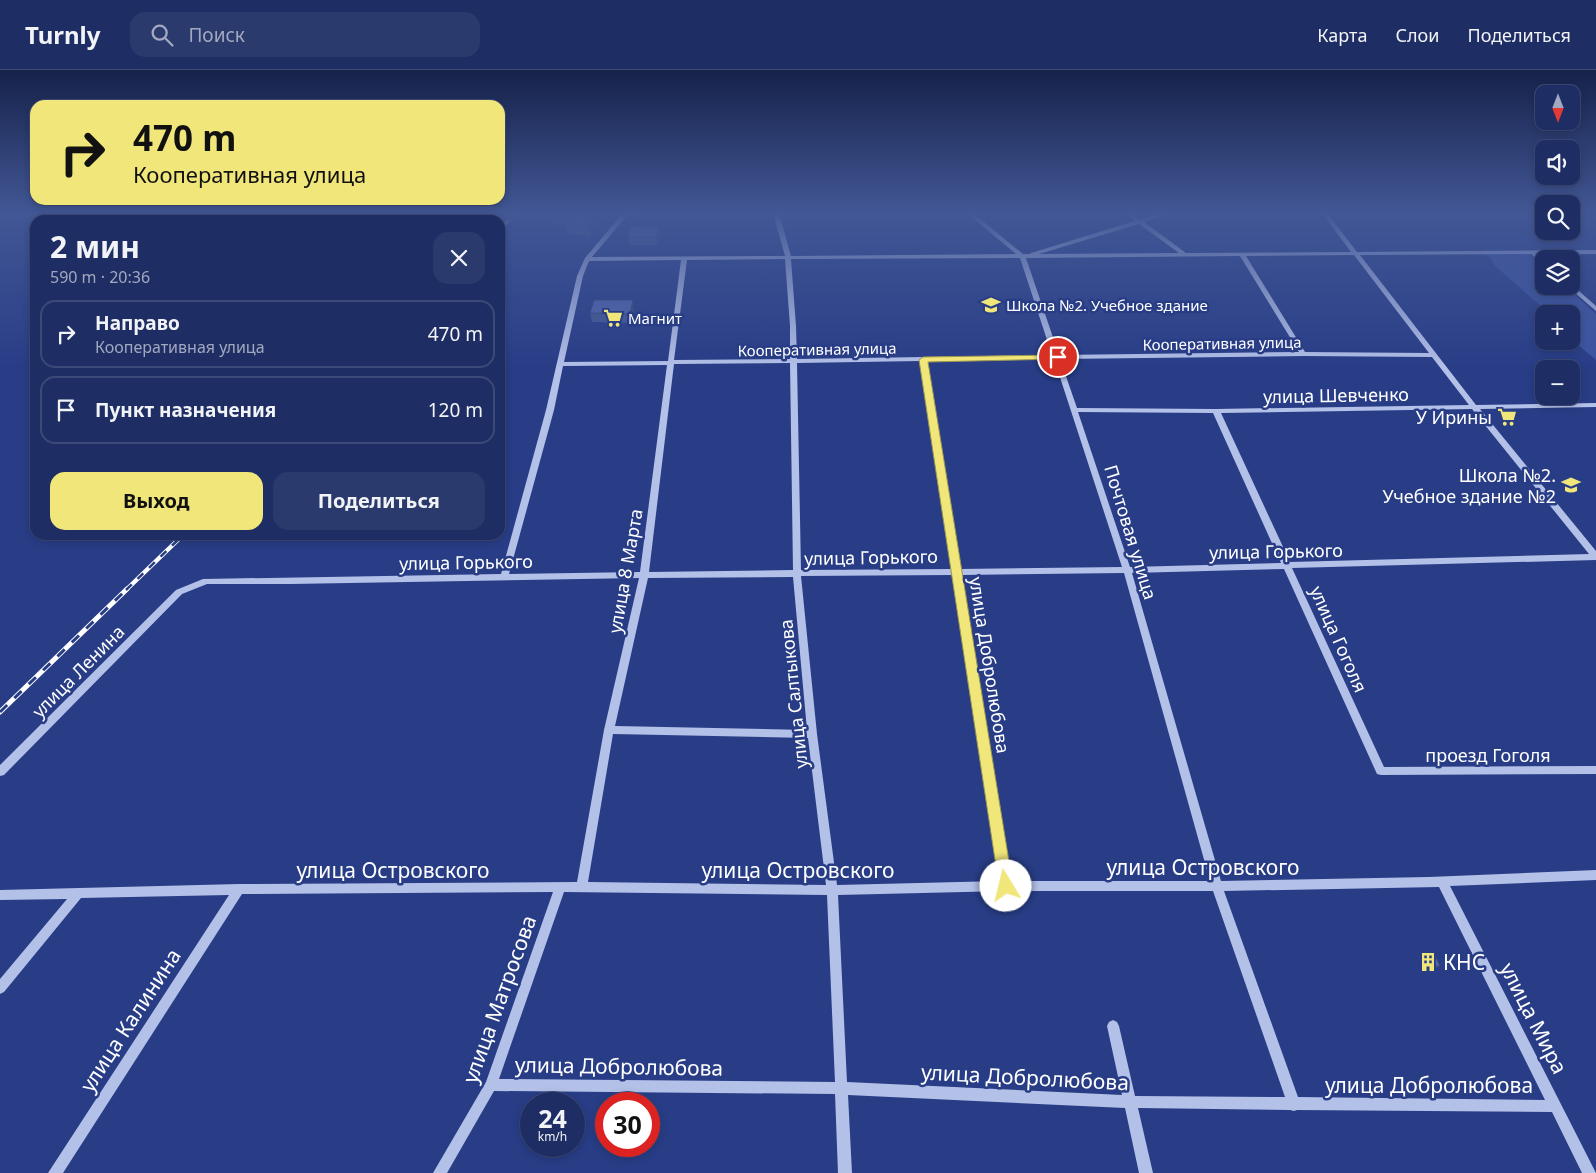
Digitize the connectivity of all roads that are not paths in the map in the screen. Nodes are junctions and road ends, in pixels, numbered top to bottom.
1 (585, 264) edge
2 (683, 264) edge
3 (788, 264) edge
4 (1026, 264) edge
5 (1248, 264) edge
6 (1365, 264) edge
7 (1580, 295) edge
8 (1596, 309) edge
9 (1303, 354) junction
10 (1434, 355) junction
11 (1058, 357) junction
12 (923, 360) junction
13 (794, 361) junction
14 (560, 364) junction
15 (671, 364) junction
16 (1596, 405) edge
17 (1475, 408) junction
18 (1076, 410) junction
19 (1216, 411) junction
20 (1596, 557) edge
21 (1289, 567) junction
22 (1127, 570) junction
23 (958, 571) junction
24 (644, 574) junction
25 (797, 574) junction
26 (504, 577) junction
27 (179, 592) joint
28 (609, 730) junction
29 (812, 734) junction
30 (1596, 770) edge
31 (1381, 771) joint
32 (0, 772) edge
33 (1596, 875) edge
34 (1442, 882) junction
35 (1006, 886) junction
36 (1217, 886) junction
37 (582, 887) junction
38 (560, 888) junction
39 (239, 889) junction
40 (832, 890) junction
41 (78, 894) junction
42 (0, 895) edge
43 (0, 988) edge
44 (1112, 1026) dead end
45 (491, 1085) junction
46 (841, 1088) junction
47 (1129, 1102) junction
48 (1294, 1105) junction
49 (1556, 1106) junction
50 (55, 1173) edge
51 (440, 1173) edge
52 (845, 1173) edge
53 (1146, 1173) edge
54 (1590, 1173) edge

1 - 14 street
2 - 15 street, улица 8 Марта
3 - 13 street, улица Салтыкова
4 - 11 street, Почтовая улица
5 - 9 street
6 - 10 street
7 - 8 street
9 - 10 street, Кооперативная улица
9 - 11 street, Кооперативная улица
10 - 17 street
11 - 12 street, Кооперативная улица
11 - 18 street, Почтовая улица
12 - 13 street, Кооперативная улица
12 - 23 street, улица Добролюбова
13 - 15 street, Кооперативная улица
13 - 25 street, улица Салтыкова
14 - 15 street, Кооперативная улица
14 - 26 street
15 - 24 street, улица 8 Марта
16 - 17 street, улица Шевченко
17 - 19 street, улица Шевченко
17 - 20 street
18 - 19 street, улица Шевченко
18 - 22 street, Почтовая улица
19 - 21 street, улица Гоголя
20 - 21 street, улица Горького
21 - 22 street, улица Горького
21 - 31 street, улица Гоголя
22 - 23 street, улица Горького
22 - 36 street, Почтовая улица
23 - 25 street, улица Горького
23 - 35 street, улица Добролюбова
24 - 25 street, улица Горького
24 - 26 street, улица Горького
24 - 28 street, улица 8 Марта
25 - 29 street, улица Салтыкова
26 - 27 street, улица Горького
27 - 32 street, улица Ленина
28 - 29 street
28 - 37 street, улица 8 Марта
29 - 40 street, улица Салтыкова
30 - 31 street, проезд Гоголя
33 - 34 street, улица Островского
34 - 36 street, улица Островского
34 - 49 street, улица Мира
35 - 36 street, улица Островского
35 - 40 street, улица Островского
36 - 48 street
37 - 38 street, улица Островского
37 - 40 street, улица Островского
38 - 39 street, улица Островского
38 - 45 street, улица Матросова
39 - 41 street, улица Островского
39 - 50 street, улица Калинина
40 - 46 street, улица Салтыкова
41 - 42 street, улица Островского
41 - 43 street
44 - 47 street
45 - 46 street, улица Добролюбова
45 - 51 street, улица Матросова
46 - 47 street, улица Добролюбова
46 - 52 street, улица Салтыкова
47 - 48 street, улица Добролюбова
47 - 53 street
48 - 49 street, улица Добролюбова
49 - 54 street, улица Мира

